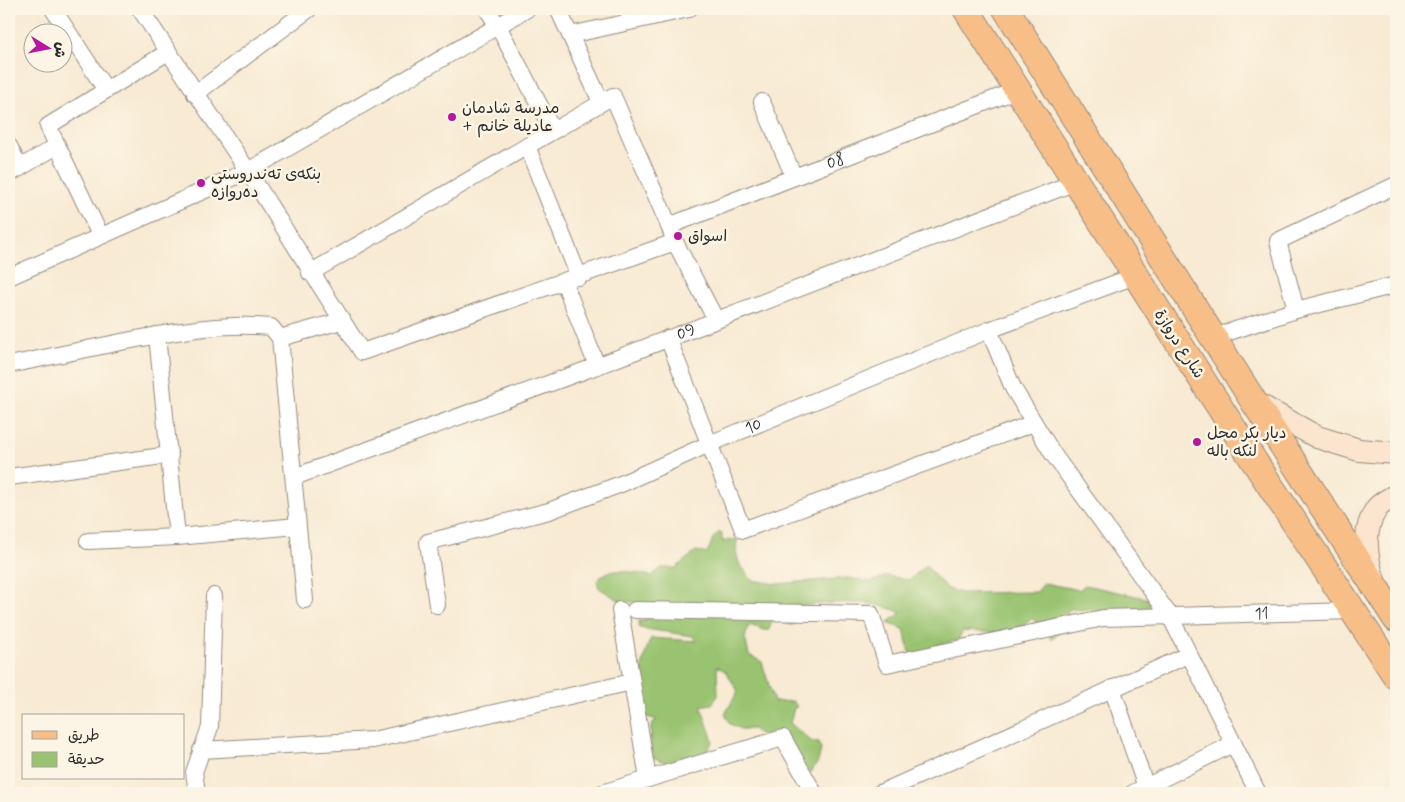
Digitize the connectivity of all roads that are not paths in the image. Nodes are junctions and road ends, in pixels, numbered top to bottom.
1 (53, 9) edge
2 (140, 9) edge
3 (309, 9) edge
4 (487, 9) edge
5 (527, 9) edge
6 (558, 9) edge
7 (688, 9) edge
8 (966, 9) edge
9 (1006, 9) edge
10 (498, 26) junction
11 (570, 35) junction
12 (168, 52) junction
13 (106, 90) junction
14 (1017, 90) junction
15 (195, 94) junction
16 (601, 102) junction
17 (762, 102) dead end
18 (553, 131) junction
19 (9, 146) edge
20 (58, 146) junction
21 (527, 146) junction
22 (14, 171) edge
23 (248, 172) junction
24 (794, 177) junction
25 (1076, 182) junction
26 (1396, 185) edge
27 (1118, 188) junction
28 (1091, 206) junction
29 (669, 226) junction
30 (100, 235) junction
31 (675, 242) junction
32 (310, 273) junction
33 (1135, 276) junction
34 (9, 277) edge
35 (572, 280) junction
36 (1396, 285) edge
37 (1296, 310) junction
38 (716, 320) junction
39 (342, 321) junction
40 (989, 330) junction
41 (157, 335) junction
42 (1214, 337) junction
43 (280, 338) junction
44 (668, 338) junction
45 (9, 365) edge
46 (597, 366) junction
47 (1254, 402) junction
48 (1034, 423) junction
49 (709, 444) junction
50 (1396, 453) edge
51 (170, 455) junction
52 (9, 477) edge
53 (294, 478) junction
54 (1396, 494) edge
55 (297, 526) junction
56 (177, 537) junction
57 (88, 541) dead end
58 (1378, 591) junction
59 (214, 596) dead end
60 (305, 600) dead end
61 (438, 606) dead end
62 (1353, 611) junction
63 (1170, 616) junction
64 (1396, 619) edge
65 (1188, 655) junction
66 (1396, 676) edge
67 (632, 682) junction
68 (1112, 688) junction
69 (1233, 744) junction
70 (201, 750) junction
71 (648, 779) junction
72 (1142, 791) edge
73 (197, 793) edge
74 (602, 793) edge
75 (814, 793) edge
76 (880, 793) edge
77 (1258, 793) edge

1 - 13 street
2 - 12 street
3 - 15 street
4 - 10 street
5 - 10 street
6 - 11 street
7 - 11 street
8 - 14 main road, شارع دروازة
9 - 27 main road, شارع دروازة
10 - 18 street
10 - 23 street
11 - 16 street
12 - 13 street
12 - 15 street
13 - 20 street
14 - 24 street, 08
14 - 25 main road, شارع دروازة
15 - 23 street
16 - 18 street
16 - 29 street
17 - 24 street
18 - 21 street
19 - 22 street
20 - 22 street
20 - 30 street
21 - 32 street
21 - 35 street
23 - 30 street
23 - 32 street
24 - 29 street, 08
25 - 28 main road, شارع دروازة
25 - 38 street, 09
26 - 37 street
27 - 28 main road
27 - 42 main road, شارع دروازة
28 - 33 main road, شارع دروازة
29 - 31 street
30 - 34 street
31 - 35 street
31 - 38 street
32 - 39 street
33 - 40 street, 10
33 - 62 main road, شارع دروازة
35 - 39 street
35 - 46 street
36 - 37 street
37 - 42 street
38 - 44 street, 09
39 - 43 street
40 - 48 street
40 - 49 street, 10
41 - 43 street
41 - 45 street
41 - 51 street
42 - 47 main road, شارع دروازة
43 - 53 street
44 - 46 street, 09
44 - 49 street
46 - 53 street, 09
47 - 50 main road
47 - 58 main road, شارع دروازة
48 - 49 street
48 - 63 street
49 - 61 street, 10
51 - 52 street
51 - 56 street
53 - 55 street
54 - 58 main road
55 - 56 street
55 - 60 street
56 - 57 street
58 - 64 main road, شارع دروازة
59 - 70 street
62 - 63 street, 11
62 - 66 main road, شارع دروازة
63 - 65 street
63 - 67 street, 11
65 - 68 street
65 - 69 street
67 - 70 street
67 - 71 street
68 - 72 street
68 - 76 street
69 - 72 street
69 - 77 street
70 - 73 street
71 - 74 street
71 - 75 street

